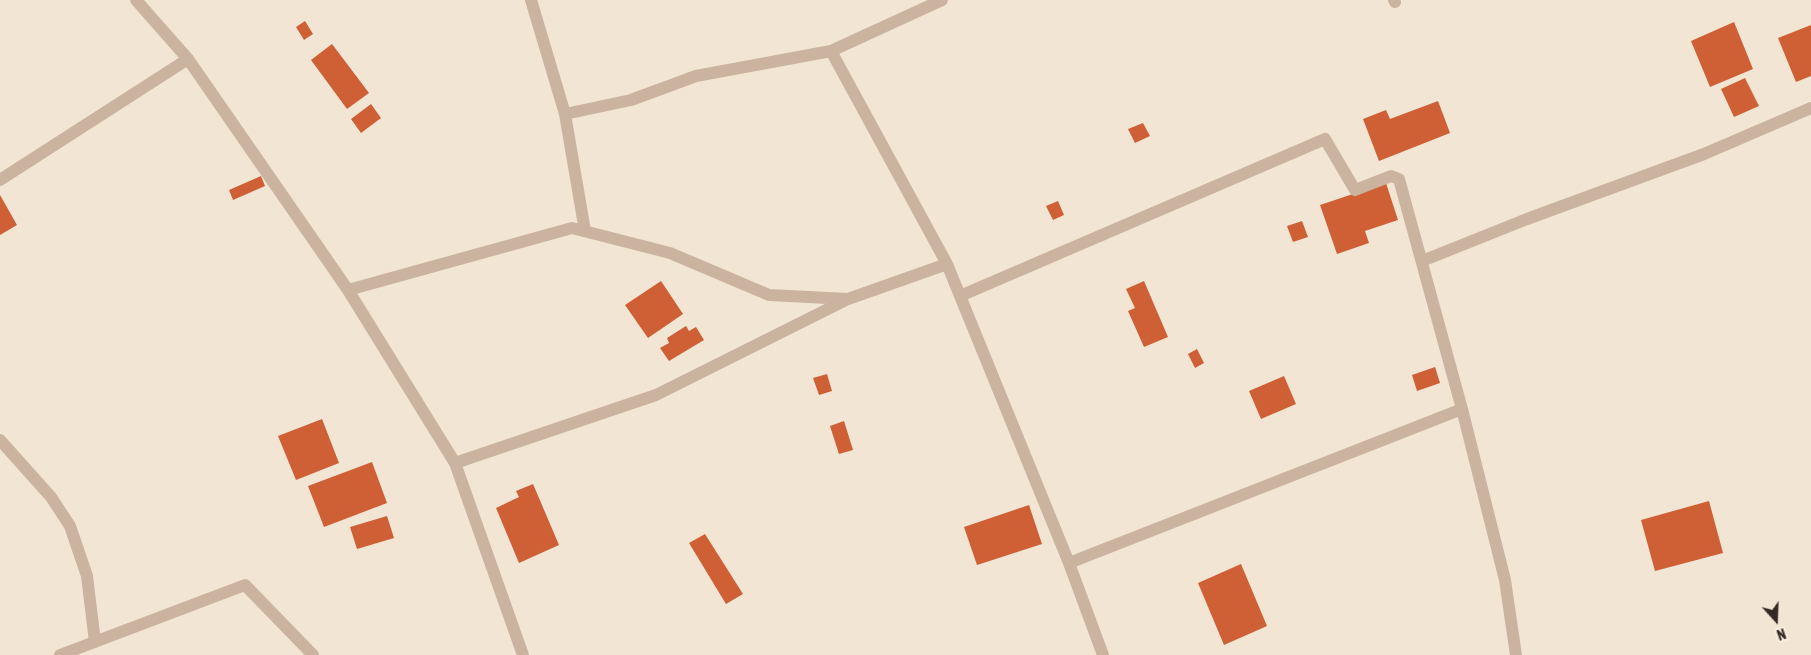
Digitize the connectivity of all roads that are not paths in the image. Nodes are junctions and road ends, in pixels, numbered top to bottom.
1 (136, 0) edge
2 (531, 0) edge
3 (942, 0) edge
4 (831, 51) junction
5 (188, 59) junction
6 (1811, 108) edge
7 (565, 114) junction
8 (0, 180) edge
9 (585, 231) junction
10 (1422, 262) junction
11 (947, 264) junction
12 (348, 290) junction
13 (960, 296) junction
14 (848, 299) junction
15 (1462, 409) junction
16 (0, 440) edge
17 (455, 463) junction
18 (1069, 563) junction
19 (95, 642) junction
20 (60, 655) edge
21 (313, 655) edge
22 (523, 655) edge
23 (1103, 655) edge
24 (1516, 655) edge

1 - 5 street
2 - 7 street
3 - 4 street
4 - 7 street
4 - 11 street
5 - 8 street
5 - 12 street
6 - 10 street
7 - 9 street
9 - 12 street
9 - 14 street
10 - 13 street
10 - 15 street
11 - 13 street
11 - 14 street
12 - 17 street
13 - 18 street
14 - 17 street
15 - 18 street
15 - 24 street
16 - 19 street
17 - 22 street
18 - 23 street
19 - 20 street
19 - 21 street

